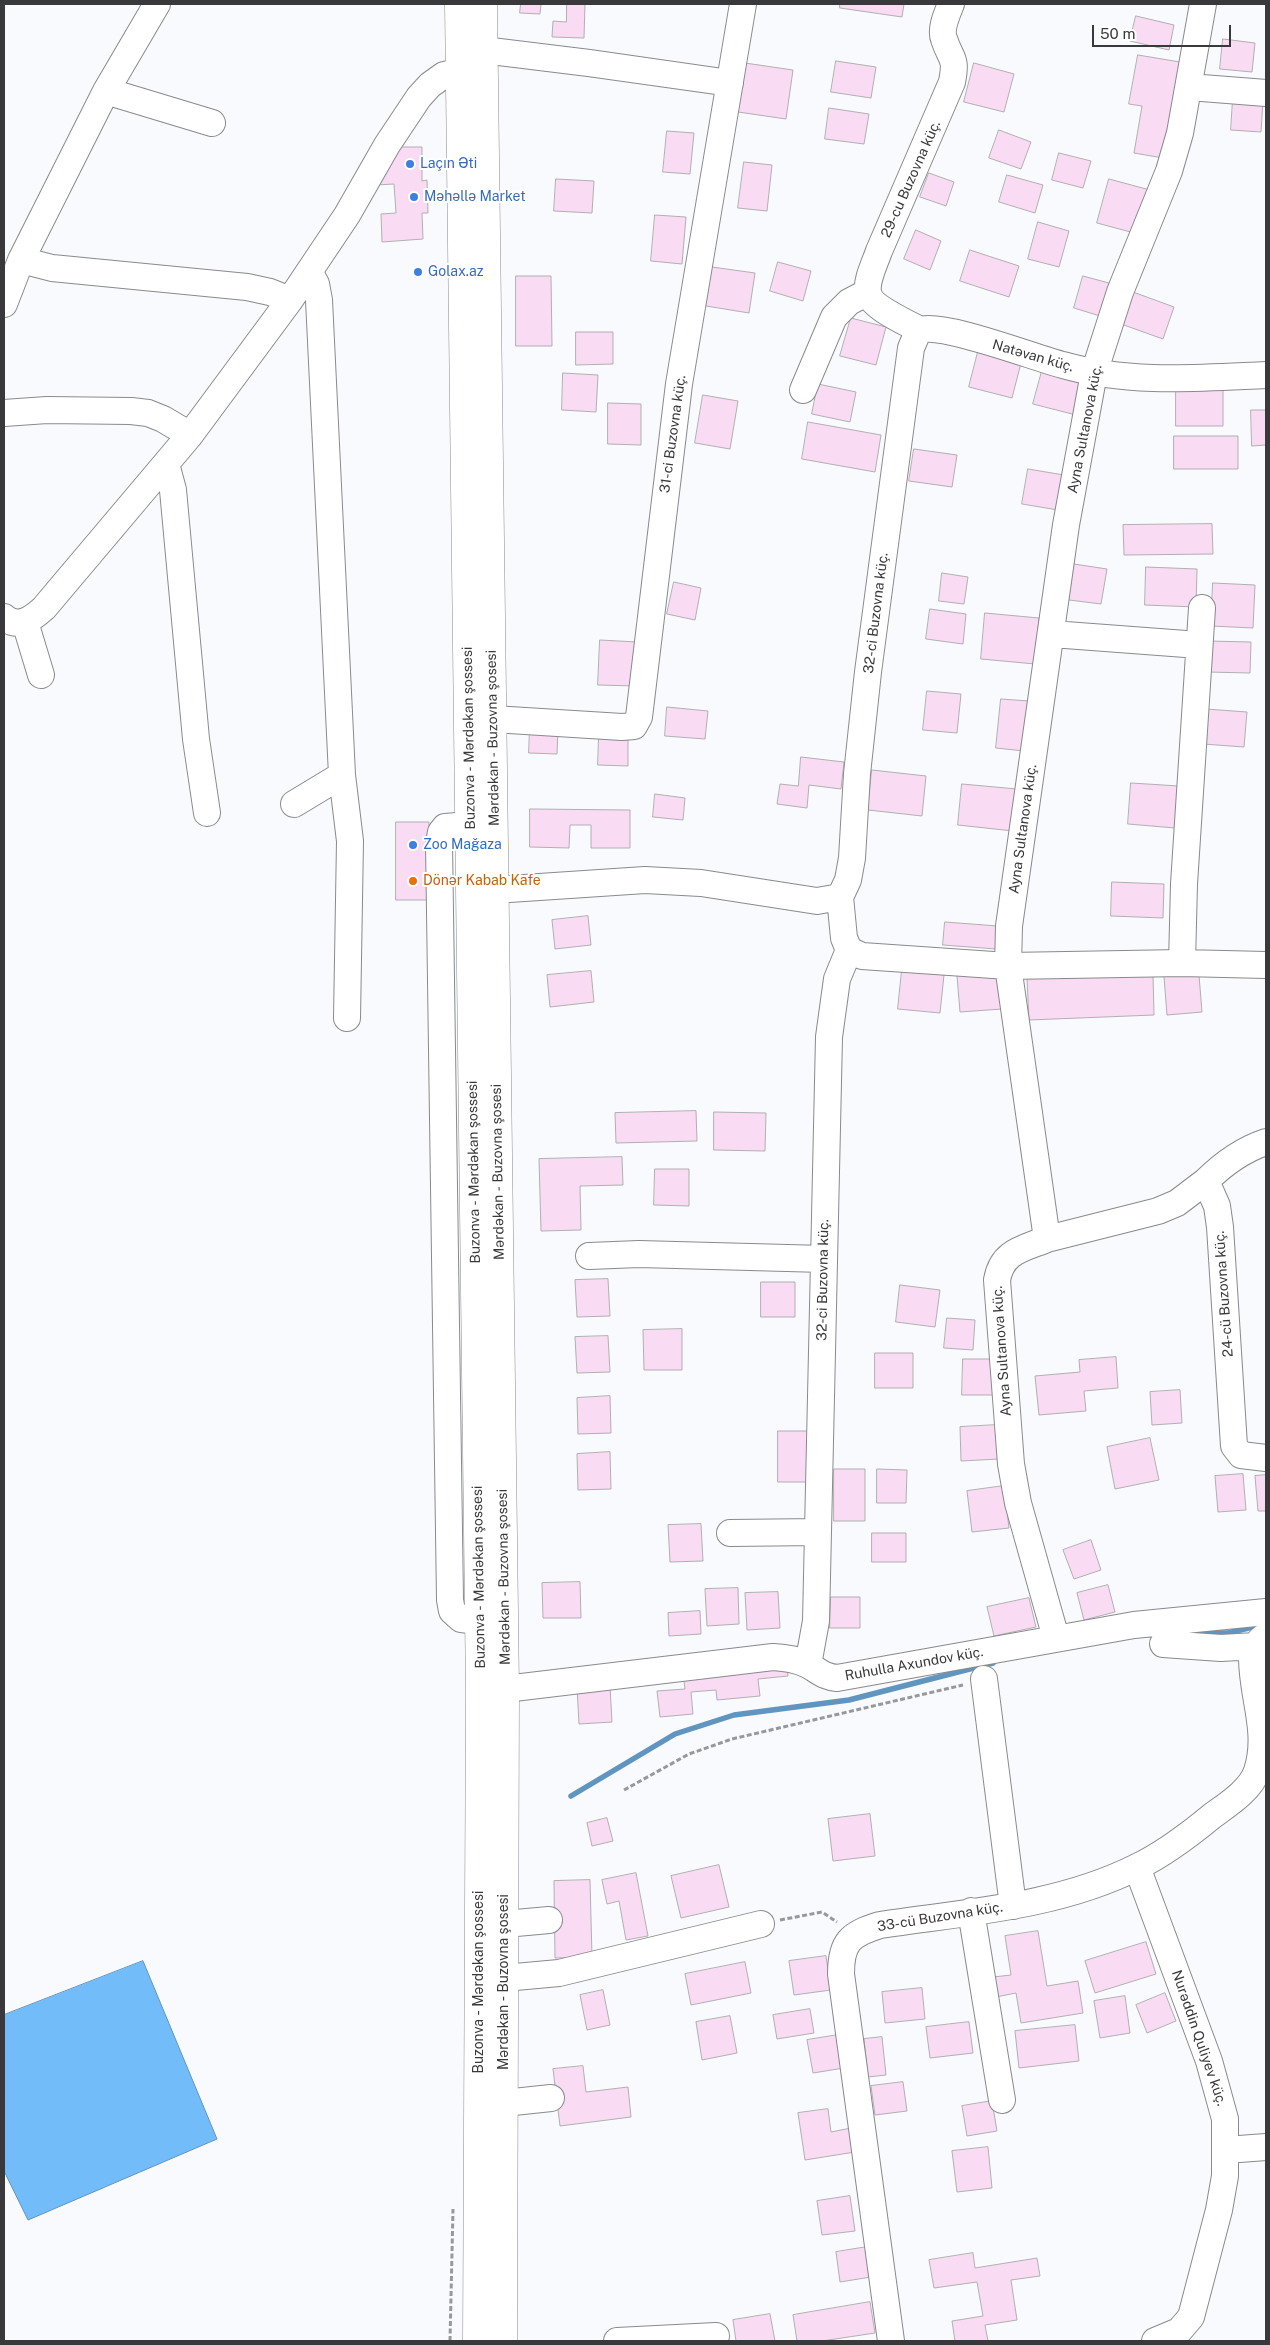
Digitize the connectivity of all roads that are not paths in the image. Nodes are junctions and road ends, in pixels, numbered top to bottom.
1 (157, 4) edge
2 (461, 4) edge
3 (743, 4) edge
4 (951, 4) edge
5 (1203, 4) edge
6 (483, 50) junction
7 (460, 71) junction
8 (730, 83) junction
9 (1189, 87) junction
10 (106, 92) junction
11 (1266, 93) edge
12 (212, 123) dead end
13 (21, 260) junction
14 (310, 273) junction
15 (868, 292) junction
16 (290, 300) junction
17 (4, 304) edge
18 (920, 330) junction
19 (1094, 373) junction
20 (1266, 375) edge
21 (803, 390) dead end
22 (4, 413) edge
23 (190, 435) junction
24 (166, 464) junction
25 (1202, 608) dead end
26 (14, 620) edge
27 (1052, 634) junction
28 (1200, 645) junction
29 (41, 675) dead end
30 (493, 719) junction
31 (342, 775) junction
32 (294, 804) dead end
33 (207, 812) dead end
34 (470, 825) junction
35 (494, 890) junction
36 (840, 898) junction
37 (849, 950) junction
38 (1182, 963) junction
39 (1266, 965) edge
40 (1008, 966) junction
41 (347, 1018) dead end
42 (1266, 1142) edge
43 (1206, 1181) junction
44 (1047, 1239) junction
45 (588, 1256) dead end
46 (824, 1259) junction
47 (475, 1289) junction
48 (446, 1290) junction
49 (1266, 1458) edge
50 (478, 1495) junction
51 (448, 1496) junction
52 (818, 1532) junction
53 (730, 1534) dead end
54 (1266, 1612) edge
55 (479, 1621) junction
56 (1056, 1638) junction
57 (1261, 1641) edge
58 (1163, 1644) dead end
59 (808, 1665) junction
60 (984, 1680) road end
61 (506, 1689) junction
62 (1261, 1780) edge
63 (1137, 1867) junction
64 (1012, 1906) junction
65 (971, 1911) junction
66 (549, 1920) dead end
67 (505, 1924) junction
68 (761, 1924) road end
69 (504, 1978) junction
70 (551, 2098) dead end
71 (1002, 2100) dead end
72 (504, 2103) junction
73 (1266, 2147) edge
74 (1226, 2150) junction
75 (716, 2336) dead end
76 (477, 2341) edge
77 (503, 2341) edge
78 (617, 2341) edge
79 (891, 2341) edge
80 (1155, 2341) edge

1 - 10 street
2 - 6 main road, Mərdəkan - Buzovna şosesi
2 - 7 main road, Buzonva - Mərdəkan şossesi
3 - 8 street, 31-ci Buzovna küç.
4 - 15 street, 29-cu Buzovna küç.
5 - 9 street, Ayna Sultanova küç.
6 - 8 street
6 - 30 main road, Mərdəkan - Buzovna şosesi
7 - 14 street
7 - 34 main road, Buzonva - Mərdəkan şossesi
8 - 30 street, 31-ci Buzovna küç.
9 - 11 street
9 - 19 street, Ayna Sultanova küç.
10 - 12 street
10 - 13 street
13 - 16 street
13 - 17 street
14 - 16 street
14 - 31 street
15 - 18 street
15 - 21 street
16 - 23 street
18 - 19 street, Natəvan küç.
18 - 36 street, 32-ci Buzovna küç.
19 - 20 street, Natəvan küç.
19 - 27 street, Ayna Sultanova küç.
22 - 23 street
23 - 24 street
24 - 26 street
24 - 33 street
25 - 28 street
26 - 29 street
27 - 28 street
27 - 40 street, Ayna Sultanova küç.
28 - 38 street
30 - 35 main road, Mərdəkan - Buzovna şosesi
31 - 32 street
31 - 41 street
34 - 47 main road, Buzonva - Mərdəkan şossesi
34 - 48 street
35 - 36 street
35 - 61 main road, Mərdəkan - Buzovna şosesi
36 - 37 street, 32-ci Buzovna küç.
37 - 40 street
37 - 46 street, 32-ci Buzovna küç.
38 - 39 street
38 - 40 street
40 - 44 street, Ayna Sultanova küç.
42 - 43 street
43 - 44 street
43 - 49 street, 24-cü Buzovna küç.
44 - 56 street, Ayna Sultanova küç.
45 - 46 street
46 - 52 street, 32-ci Buzovna küç.
47 - 48 street
47 - 50 main road, Buzonva - Mərdəkan şossesi
48 - 51 street
50 - 51 street
50 - 55 main road, Buzonva - Mərdəkan şossesi
51 - 55 street
52 - 53 street
52 - 59 street, 32-ci Buzovna küç.
54 - 56 street, Ruhulla Axundov küç.
55 - 76 main road, Buzonva - Mərdəkan şossesi
56 - 59 street, Ruhulla Axundov küç.
57 - 58 street
57 - 62 street, 33-cü Buzovna küç.
59 - 61 street, Ruhulla Axundov küç.
60 - 64 street
61 - 67 main road, Mərdəkan - Buzovna şosesi
62 - 63 street, 33-cü Buzovna küç.
63 - 64 street, 33-cü Buzovna küç.
63 - 74 street, Nurəddin Quliyev küç.
64 - 65 street, 33-cü Buzovna küç.
65 - 71 street
65 - 79 street, 33-cü Buzovna küç.
66 - 67 street
67 - 69 main road, Mərdəkan - Buzovna şosesi
68 - 69 street
69 - 72 main road, Mərdəkan - Buzovna şosesi
70 - 72 street
72 - 77 main road, Mərdəkan - Buzovna şosesi
73 - 74 street
74 - 80 street, Nurəddin Quliyev küç.
75 - 78 street

